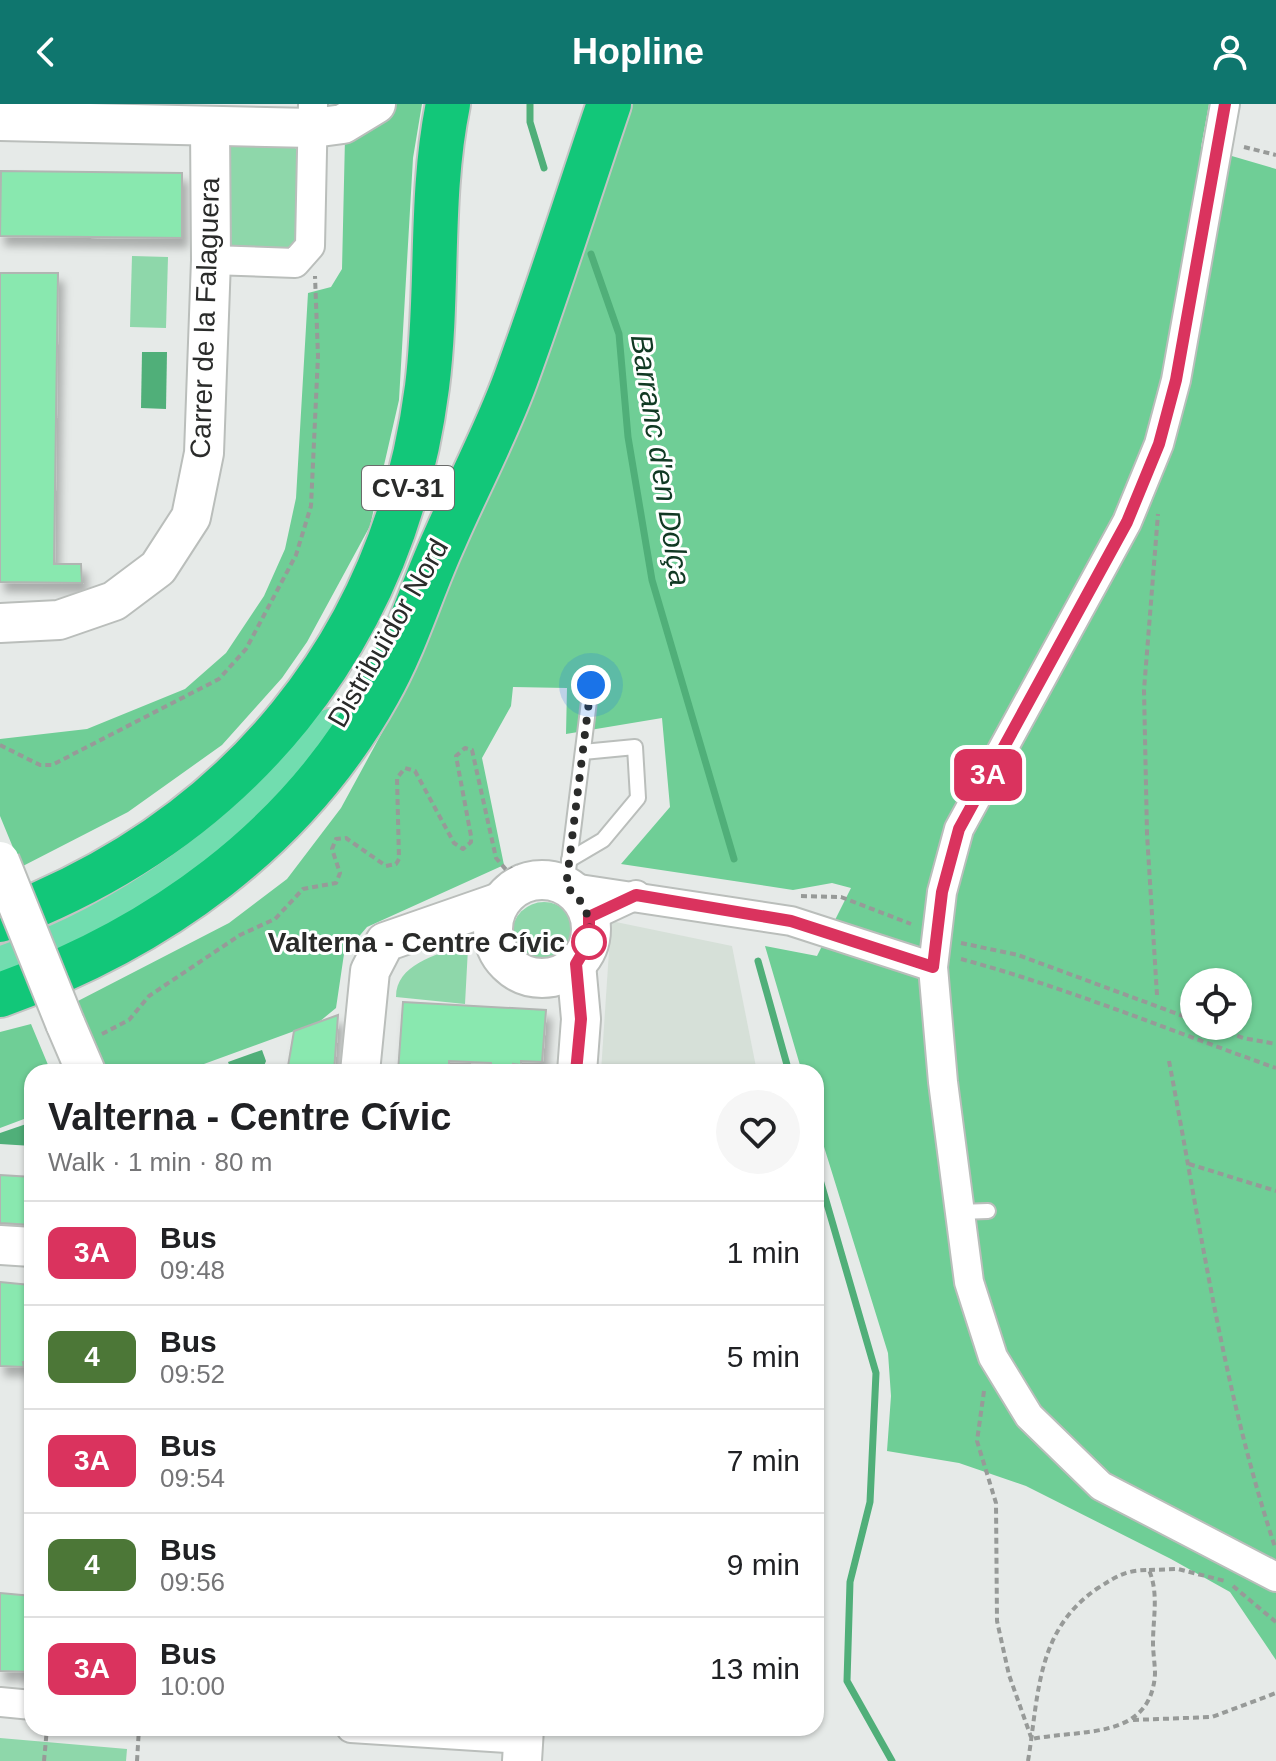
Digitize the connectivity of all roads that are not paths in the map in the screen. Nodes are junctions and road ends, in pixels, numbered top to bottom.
1 (376, 104) edge
2 (448, 104) edge
3 (609, 104) edge
4 (1225, 104) edge
5 (313, 116) edge
6 (0, 121) edge
7 (210, 126) junction
8 (211, 260) junction
9 (441, 545) junction
10 (0, 623) edge
11 (591, 685) dead end
12 (583, 752) junction
13 (0, 861) edge
14 (568, 873) junction
15 (504, 887) junction
16 (636, 895) junction
17 (589, 917) junction
18 (0, 920) edge
19 (935, 952) junction
20 (576, 964) junction
21 (0, 969) edge
22 (0, 995) edge
23 (76, 1047) edge
24 (361, 1064) edge
25 (578, 1064) edge
26 (988, 1211) dead end
27 (959, 1212) junction
28 (0, 1245) edge
29 (24, 1246) edge
30 (1276, 1577) edge
31 (0, 1702) edge
32 (24, 1704) edge
33 (443, 1736) edge
34 (523, 1743) edge

1 - 5 street
2 - 18 highway, Distribuïdor Nord / CV-31
3 - 9 highway, Distribuïdor Nord / CV-31
4 - 19 street
5 - 7 street
5 - 8 street
6 - 7 street
7 - 8 street, Carrer de la Falaguera
8 - 10 street, Carrer de la Falaguera
9 - 21 main road, Distribuïdor Nord / CV-31
9 - 22 highway
11 - 12 lane
12 - 14 lane
12 - 14 lane
13 - 23 street, bridge
14 - 15 street
14 - 16 street
14 - 17 street
15 - 20 street
15 - 24 street
16 - 17 street
16 - 19 street
17 - 20 street
19 - 27 street
20 - 25 street
26 - 27 lane
27 - 30 street
28 - 29 street
31 - 32 street
33 - 34 street

